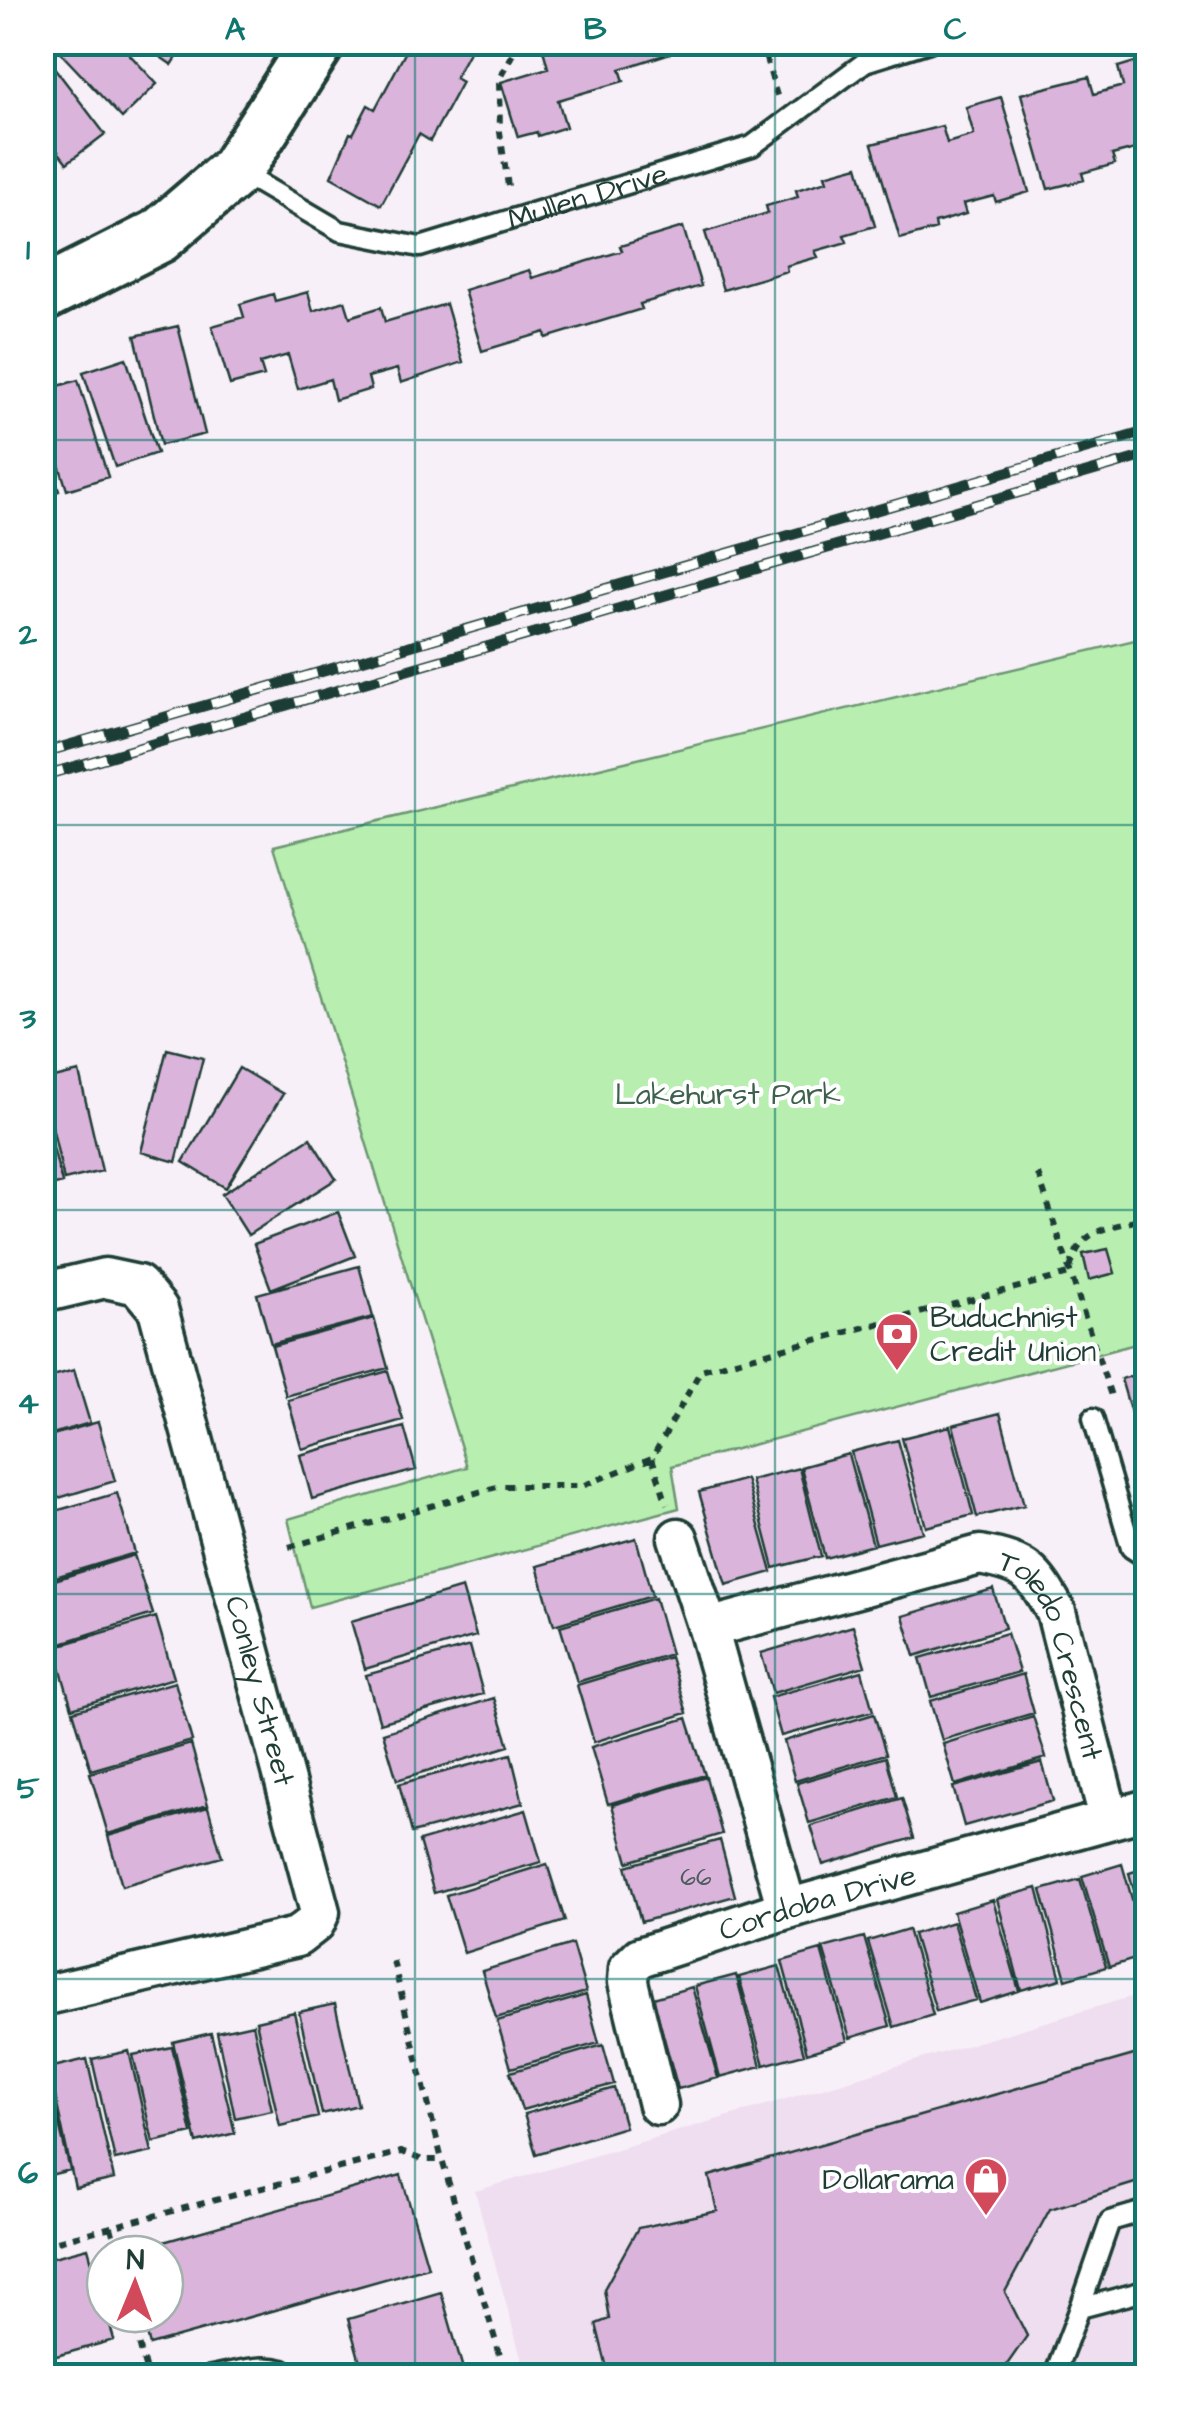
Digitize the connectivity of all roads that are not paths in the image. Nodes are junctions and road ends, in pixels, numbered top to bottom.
1 (318, 42) edge
2 (930, 42) edge
3 (236, 170) junction
4 (42, 295) edge
5 (42, 1293) edge
6 (1093, 1418) dead end
7 (678, 1538) road end
8 (1148, 1559) edge
9 (708, 1628) junction
10 (1148, 1810) edge
11 (1109, 1818) junction
12 (787, 1909) junction
13 (42, 1996) edge
14 (658, 2105) dead end
15 (1148, 2210) edge
16 (1148, 2290) edge
17 (1080, 2308) junction
18 (211, 2376) edge
19 (295, 2376) edge
20 (1054, 2376) edge

1 - 3 street
2 - 3 lane, Mullen Drive
3 - 4 street
5 - 13 street, Conley Street
6 - 8 lane
7 - 9 street
9 - 11 street, Toledo Crescent
9 - 12 street
10 - 11 street, Cordoba Drive
11 - 12 street, Cordoba Drive
12 - 14 street, Cordoba Drive
15 - 17 lane
16 - 17 lane
17 - 20 lane
18 - 19 lane

